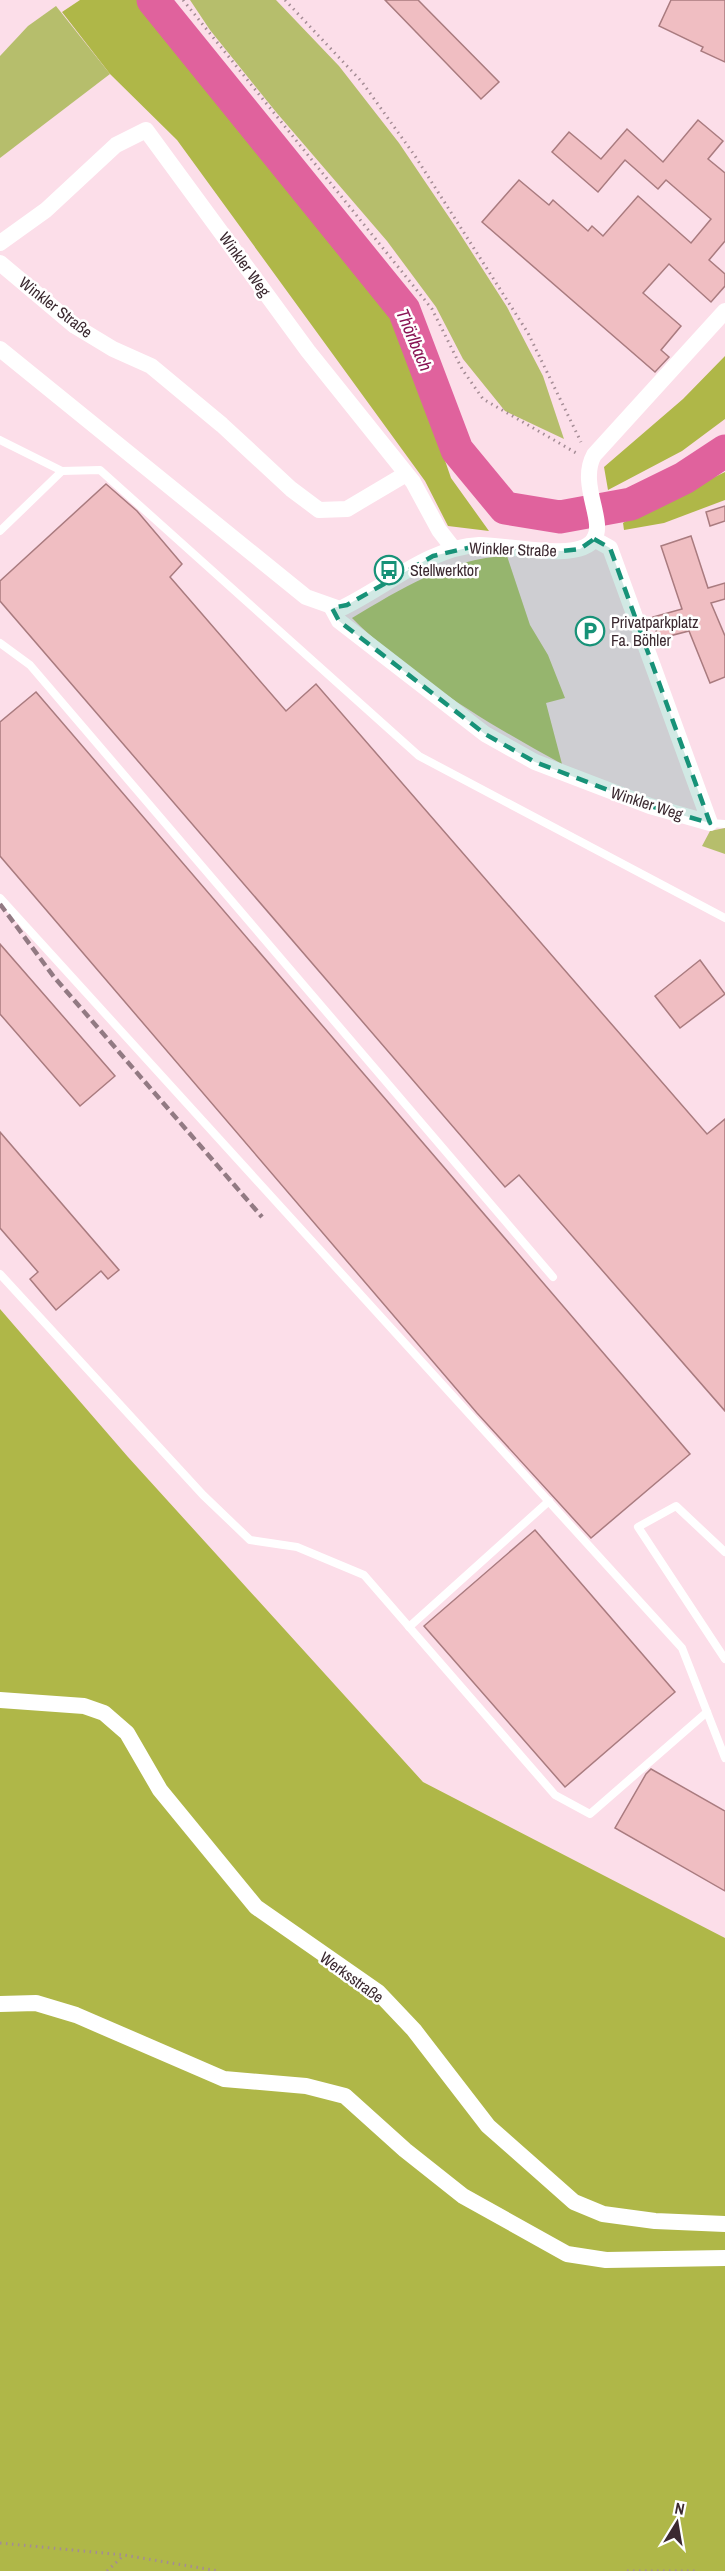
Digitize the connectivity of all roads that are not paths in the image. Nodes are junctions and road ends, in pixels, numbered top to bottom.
1 (0, 243) edge
2 (0, 263) edge
3 (725, 311) edge
4 (0, 349) edge
5 (0, 440) edge
6 (62, 471) junction
7 (406, 474) junction
8 (0, 531) edge
9 (596, 534) junction
10 (453, 548) junction
11 (332, 608) junction
12 (0, 643) edge
13 (718, 823) edge
14 (0, 898) edge
15 (725, 918) edge
16 (0, 1274) edge
17 (553, 1277) dead end
18 (549, 1502) junction
19 (725, 1552) edge
20 (409, 1627) junction
21 (725, 1659) edge
22 (0, 1700) edge
23 (707, 1712) junction
24 (725, 1758) edge
25 (0, 2004) edge
26 (725, 2224) edge
27 (725, 2258) edge

1 - 7 street, Winkler Weg
2 - 7 street, Winkler Straße
3 - 9 street
4 - 11 street
5 - 6 lane
6 - 8 lane
6 - 15 lane
7 - 10 street, Winkler Weg
9 - 10 street, Winkler Straße
9 - 13 street, Winkler Weg
10 - 11 street, Winkler Straße
11 - 13 street, Winkler Weg
12 - 17 lane
14 - 18 lane
16 - 20 lane
18 - 20 lane
18 - 23 lane
19 - 21 lane
20 - 23 lane
22 - 26 street, Werksstraße
23 - 24 lane
25 - 27 street

